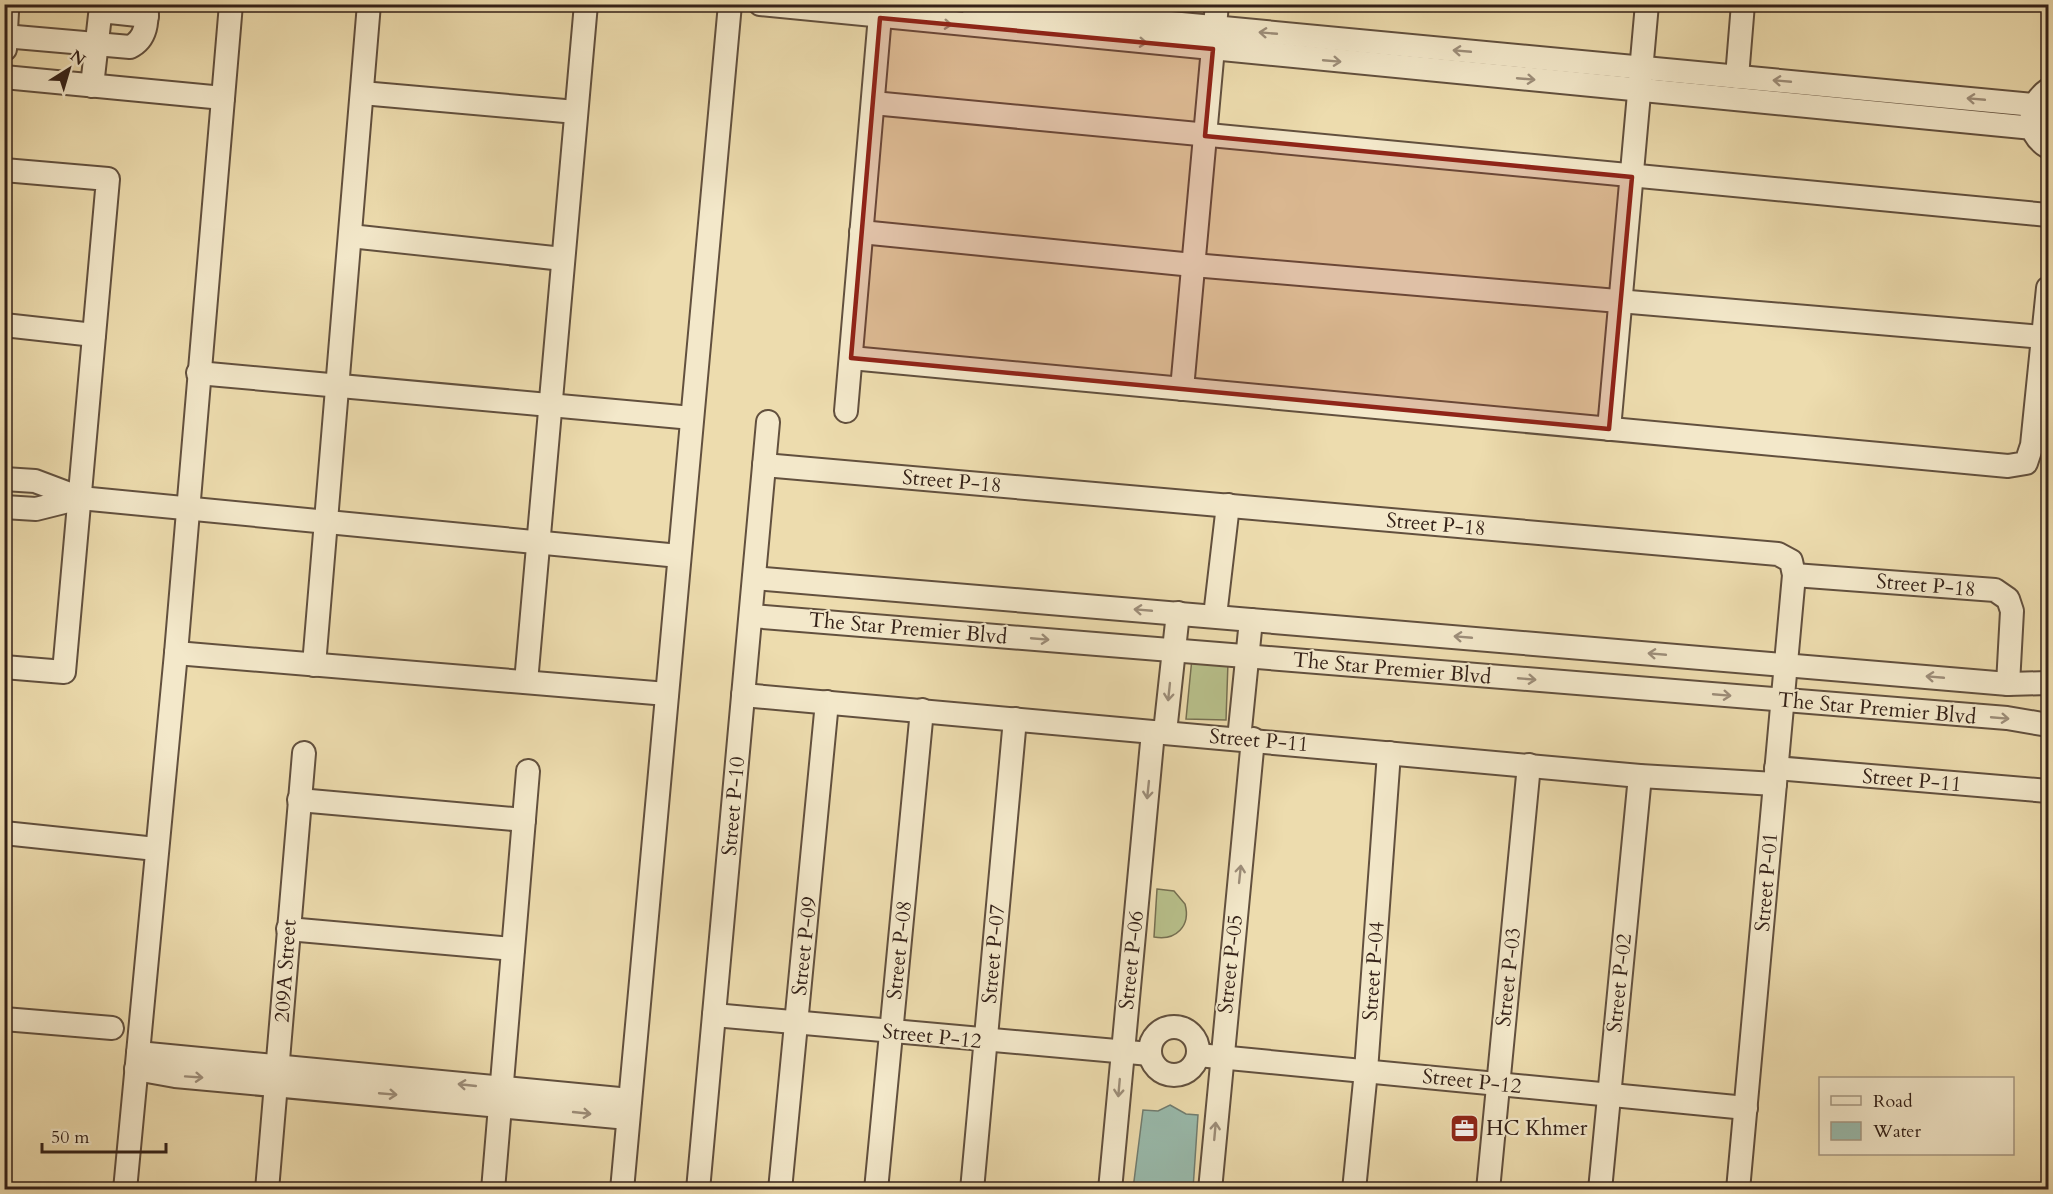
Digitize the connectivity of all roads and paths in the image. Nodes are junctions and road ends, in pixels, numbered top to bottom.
1 (231, 4) edge
2 (369, 4) edge
3 (586, 4) edge
4 (729, 4) edge
5 (760, 4) edge
6 (970, 4) edge
7 (1216, 4) edge
8 (1647, 4) edge
9 (1743, 4) edge
10 (4, 6) edge
11 (147, 10) edge
12 (880, 11) edge
13 (1214, 38) junction
14 (5, 41) edge
15 (96, 45) junction
16 (1641, 68) junction
17 (4, 77) edge
18 (1737, 77) junction
19 (93, 86) junction
20 (1639, 90) junction
21 (362, 93) junction
22 (223, 98) junction
23 (2041, 98) edge
24 (873, 103) junction
25 (576, 112) junction
26 (2032, 128) junction
27 (1205, 136) junction
28 (2049, 147) edge
29 (4, 170) edge
30 (1632, 177) junction
31 (2049, 215) edge
32 (861, 232) junction
33 (350, 236) junction
34 (564, 259) junction
35 (1193, 265) junction
36 (2049, 288) edge
37 (1621, 300) junction
38 (4, 325) edge
39 (94, 335) junction
40 (2043, 337) junction
41 (851, 358) junction
42 (198, 373) junction
43 (337, 387) junction
44 (1182, 389) junction
45 (551, 405) junction
46 (846, 411) dead end
47 (692, 418) junction
48 (768, 422) dead end
49 (1609, 429) junction
50 (764, 465) junction
51 (4, 479) edge
52 (80, 498) junction
53 (1228, 505) junction
54 (4, 507) edge
55 (189, 509) junction
56 (326, 522) junction
57 (538, 542) junction
58 (680, 556) junction
59 (1794, 574) junction
60 (754, 578) junction
61 (1178, 613) junction
62 (751, 616) junction
63 (1215, 616) junction
64 (1251, 620) junction
65 (1174, 650) junction
66 (176, 653) junction
67 (1247, 656) junction
68 (314, 665) junction
69 (1786, 665) junction
70 (4, 667) edge
71 (526, 682) junction
72 (2042, 683) edge
73 (2008, 684) junction
74 (667, 694) junction
75 (743, 694) junction
76 (1782, 700) junction
77 (827, 702) junction
78 (922, 710) junction
79 (1015, 719) junction
80 (2041, 724) edge
81 (1159, 732) junction
82 (1246, 739) junction
83 (304, 753) dead end
84 (1389, 753) junction
85 (1529, 765) junction
86 (528, 771) dead end
87 (1640, 776) junction
88 (1776, 776) junction
89 (2049, 791) edge
90 (299, 800) junction
91 (524, 820) junction
92 (4, 833) edge
93 (156, 849) junction
94 (288, 929) junction
95 (513, 949) junction
96 (714, 1015) junction
97 (4, 1019) edge
98 (796, 1022) junction
99 (112, 1028) dead end
100 (891, 1031) junction
101 (985, 1041) junction
102 (1122, 1052) junction
103 (1150, 1054) junction
104 (1198, 1054) junction
105 (1221, 1057) junction
106 (137, 1061) junction
107 (1366, 1071) junction
108 (277, 1074) junction
109 (1498, 1084) junction
110 (1607, 1095) junction
111 (501, 1096) junction
112 (1746, 1108) junction
113 (629, 1109) junction
114 (126, 1190) edge
115 (267, 1190) edge
116 (493, 1190) edge
117 (622, 1190) edge
118 (698, 1190) edge
119 (780, 1190) edge
120 (876, 1190) edge
121 (972, 1190) edge
122 (1110, 1190) edge
123 (1210, 1190) edge
124 (1354, 1190) edge
125 (1488, 1190) edge
126 (1600, 1190) edge
127 (1738, 1190) edge

1 - 22 street
2 - 21 street
3 - 25 street
4 - 47 street
5 - 12 street
6 - 13 street
7 - 13 street
8 - 16 street
9 - 18 street
10 - 14 street
11 - 15 street
11 - 15 street
12 -> 13 street
12 - 24 street
16 -> 13 street
13 -> 20 street
13 - 27 street
14 - 15 street
15 - 19 street
16 - 18 street
16 - 20 street
17 - 19 street
23 -> 18 street
19 - 22 street
20 - 26 street
20 - 30 street
21 - 25 street
21 - 33 street
22 - 42 street
23 - 26 street
24 - 27 street
24 - 32 street
25 - 34 street
26 - 28 street
27 - 30 street
27 - 35 street
29 - 39 street
30 - 31 street
30 - 37 street
32 - 35 street
32 - 41 street
33 - 34 street
33 - 43 street
34 - 45 street
35 - 37 street
35 - 44 street
36 - 40 street
37 - 40 street
37 - 49 street
38 - 39 street
39 - 52 street
40 - 49 street
41 - 44 street
41 - 46 street
42 - 43 street
42 - 55 street
43 - 45 street
43 - 56 street
44 - 49 street
45 - 47 street
45 - 57 street
47 - 58 street
48 - 50 street, Street P-10
50 - 53 street, Street P-18
50 - 60 street, Street P-10
51 - 52 street
52 - 54 street
52 - 55 street
52 - 70 street
53 - 59 street, Street P-18
53 - 63 street
55 - 56 street
55 - 66 street
56 - 57 street
56 - 68 street
57 - 58 street
57 - 71 street
58 - 74 street
59 - 69 street, Street P-01
59 - 73 street, Street P-18
61 -> 60 street, The Star Premier Blvd
60 - 62 street, Street P-10
61 - 63 street, The Star Premier Blvd
61 - 65 street, Street P-06
62 -> 65 street, The Star Premier Blvd
62 - 75 street, Street P-10
63 - 64 street, The Star Premier Blvd
64 - 67 street, Street P-05
69 -> 64 street, The Star Premier Blvd
65 - 67 street, The Star Premier Blvd
65 -> 81 street, Street P-06
66 - 68 street
66 - 93 street
67 -> 76 street, The Star Premier Blvd
67 - 82 street, Street P-05
68 - 71 street
73 -> 69 street, The Star Premier Blvd
69 - 76 street, Street P-01
71 - 74 street
72 - 73 street, The Star Premier Blvd
74 - 113 street
75 - 77 street, Street P-11
75 - 96 street, Street P-10
76 -> 80 street, The Star Premier Blvd
76 - 88 street, Street P-01
77 - 78 street, Street P-11
77 - 98 street, Street P-09
78 - 79 street, Street P-11
78 - 100 street, Street P-08
79 - 81 street, Street P-11
79 - 101 street, Street P-07
81 - 82 street, Street P-11
81 -> 102 street, Street P-06
82 - 84 street, Street P-11
105 -> 82 street, Street P-05
83 - 90 street, 209A Street
84 - 85 street, Street P-11
84 - 107 street, Street P-04
85 - 87 street, Street P-11
85 - 109 street, Street P-03
86 - 91 street
87 - 88 street, Street P-11
87 - 110 street, Street P-02
88 - 89 street, Street P-11
88 - 112 street, Street P-01
90 - 91 street
90 - 94 street, 209A Street
91 - 95 street
92 - 93 street
93 - 106 street
94 - 95 street
94 - 108 street, 209A Street
95 - 111 street
96 - 98 street, Street P-12
96 - 118 street, Street P-10
97 - 99 street
98 - 100 street, Street P-12
98 - 119 street, Street P-09
100 - 101 street, Street P-12
100 - 120 street, Street P-08
101 - 102 street, Street P-12
101 - 121 street, Street P-07
102 - 103 street, Street P-12
102 -> 122 street, Street P-06
103 - 104 street
103 - 104 street
104 - 105 street, Street P-12
105 - 107 street, Street P-12
123 -> 105 street, Street P-05
106 - 108 street
106 - 114 street
107 - 109 street, Street P-12
107 - 124 street, Street P-04
108 - 111 street
108 - 115 street, 209A Street
109 - 110 street, Street P-12
109 - 125 street, Street P-03
110 - 112 street, Street P-12
110 - 126 street, Street P-02
111 - 113 street
111 - 116 street
112 - 127 street, Street P-01
113 - 117 street

